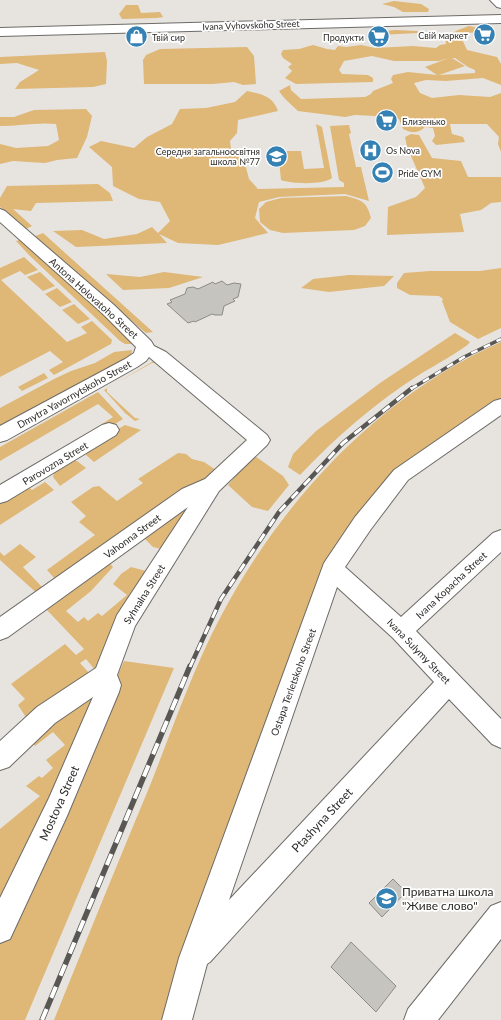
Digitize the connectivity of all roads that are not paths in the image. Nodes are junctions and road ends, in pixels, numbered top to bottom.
1 (496, 0) edge
2 (501, 4) edge
3 (501, 19) edge
4 (0, 32) edge
5 (0, 214) edge
6 (145, 350) junction
7 (501, 406) edge
8 (109, 430) dead end
9 (0, 435) edge
10 (212, 484) junction
11 (0, 495) edge
12 (501, 539) edge
13 (332, 569) junction
14 (0, 630) edge
15 (401, 631) junction
16 (105, 674) junction
17 (449, 682) junction
18 (497, 724) edge
19 (0, 758) edge
20 (501, 916) edge
21 (1, 925) edge
22 (194, 958) junction
23 (176, 1020) edge
24 (419, 1020) edge

1 - 2 main road
3 - 4 main road, Ivana Vyhovskoho Street
5 - 6 street, Antona Holovatoho Street
6 - 9 street, Dmytra Yavornytskoho Street
6 - 10 street, Vahonna Street
7 - 13 street, Ostapa Terletskoho Street
8 - 11 street, Parovozna Street
10 - 14 street, Vahonna Street
10 - 16 street, Syhnalna Street
12 - 15 street, Ivana Kopacha Street
13 - 15 street, Ivana Sulymy Street
13 - 22 street, Ostapa Terletskoho Street
15 - 17 street, Ivana Sulymy Street
16 - 19 street
16 - 21 street, Mostova Street
17 - 18 street, Ivana Sulymy Street
17 - 22 street, Ptashyna Street
20 - 24 street
22 - 23 street, Ostapa Terletskoho Street

